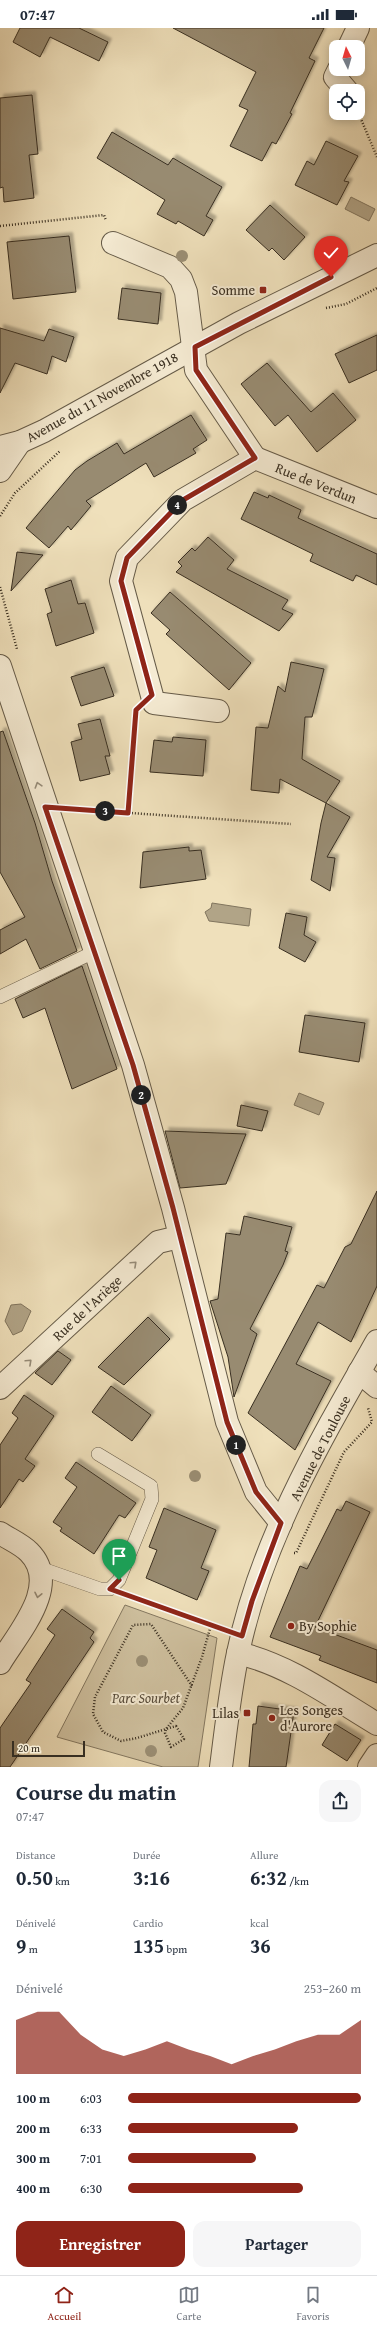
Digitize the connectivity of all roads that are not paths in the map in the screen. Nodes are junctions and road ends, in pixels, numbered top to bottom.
1 (358, 28) edge
2 (352, 40) edge
3 (336, 76) edge
4 (341, 84) edge
5 (113, 242) road end
6 (377, 255) edge
7 (195, 347) junction
8 (7, 443) edge
9 (255, 458) junction
10 (0, 471) edge
11 (377, 507) edge
12 (2, 671) edge
13 (218, 711) dead end
14 (94, 952) junction
15 (0, 997) edge
16 (179, 1237) junction
17 (377, 1341) edge
18 (359, 1372) junction
19 (377, 1387) edge
20 (0, 1388) edge
21 (98, 1454) dead end
22 (281, 1523) junction
23 (0, 1533) edge
24 (40, 1568) junction
25 (240, 1644) junction
26 (0, 1663) edge
27 (377, 1724) edge
28 (377, 1754) edge
29 (221, 1767) edge
30 (369, 1767) edge

1 - 2 street
3 - 4 street
5 - 7 street
6 - 7 street, Avenue du 11 Novembre 1918
7 - 8 street, Avenue du 11 Novembre 1918
7 - 9 street
8 - 10 street, Avenue du 11 Novembre 1918
9 - 11 street, Rue de Verdun
9 - 13 street
14 -> 12 street
14 - 15 lane
14 - 16 street
20 -> 16 street, Rue de l'Ariège
16 - 22 street
17 - 18 street, Avenue de Toulouse
18 - 19 street
18 - 22 street, Avenue de Toulouse
21 - 24 lane
22 - 25 street, Avenue de Toulouse
23 - 24 street
24 -> 26 street
25 - 27 street
25 - 29 street, Avenue de Toulouse
28 - 30 street

